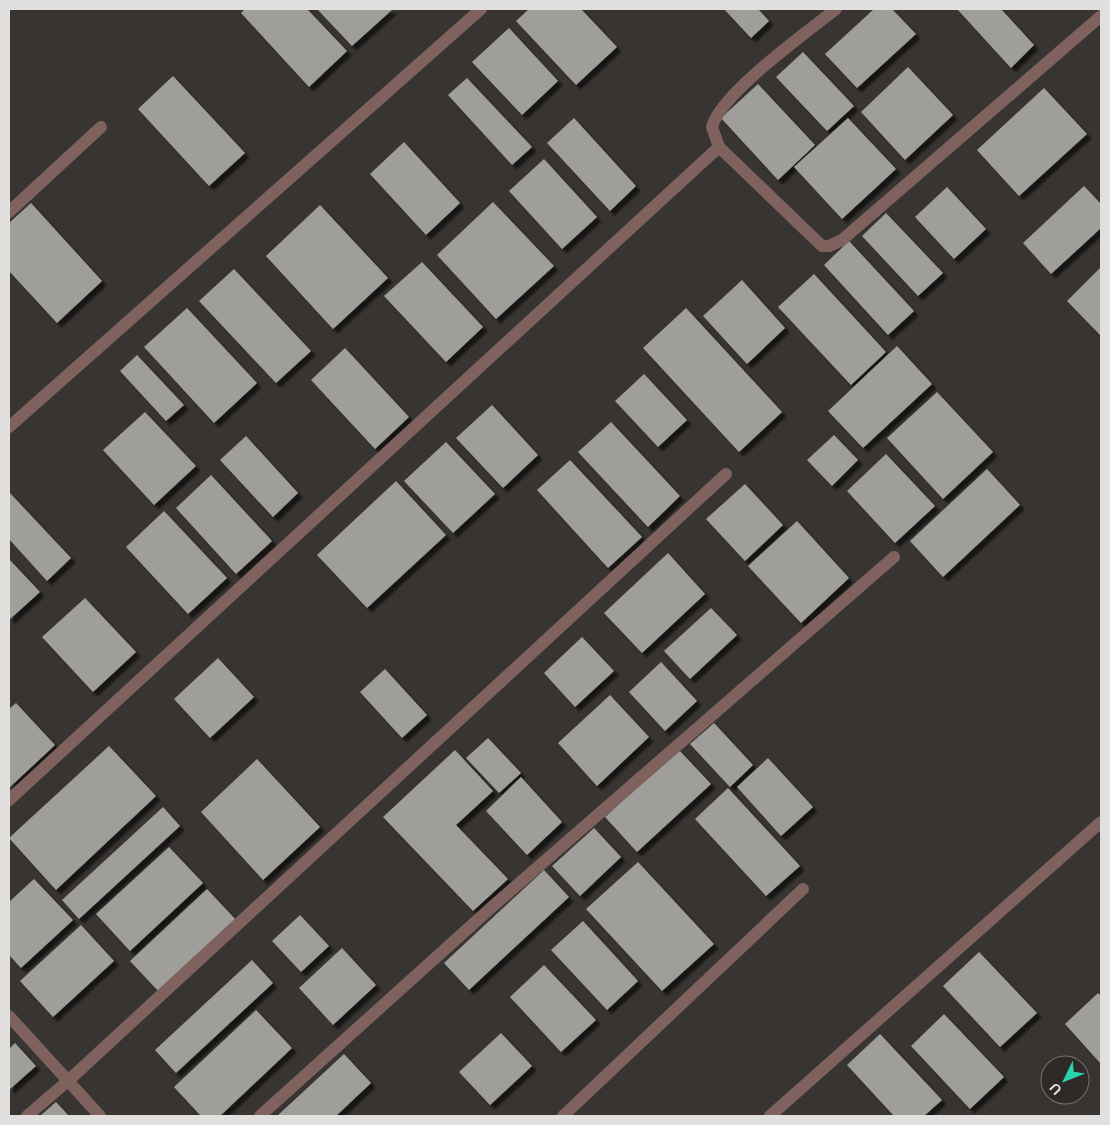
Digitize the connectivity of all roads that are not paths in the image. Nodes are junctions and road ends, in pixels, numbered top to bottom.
1 (481, 9) edge
2 (836, 9) edge
3 (1101, 16) edge
4 (101, 127) dead end
5 (720, 147) junction
6 (9, 212) edge
7 (9, 427) edge
8 (726, 474) dead end
9 (894, 558) dead end
10 (9, 800) edge
11 (1101, 822) edge
12 (803, 889) dead end
13 (9, 1016) edge
14 (69, 1080) junction
15 (27, 1116) edge
16 (100, 1116) edge
17 (260, 1116) edge
18 (564, 1116) edge
19 (770, 1116) edge

1 - 7 street
2 - 5 street
3 - 5 street
4 - 6 street
5 - 10 street
8 - 14 street
9 - 17 street
11 - 19 street
12 - 18 street
13 - 14 street
14 - 15 street
14 - 16 street

